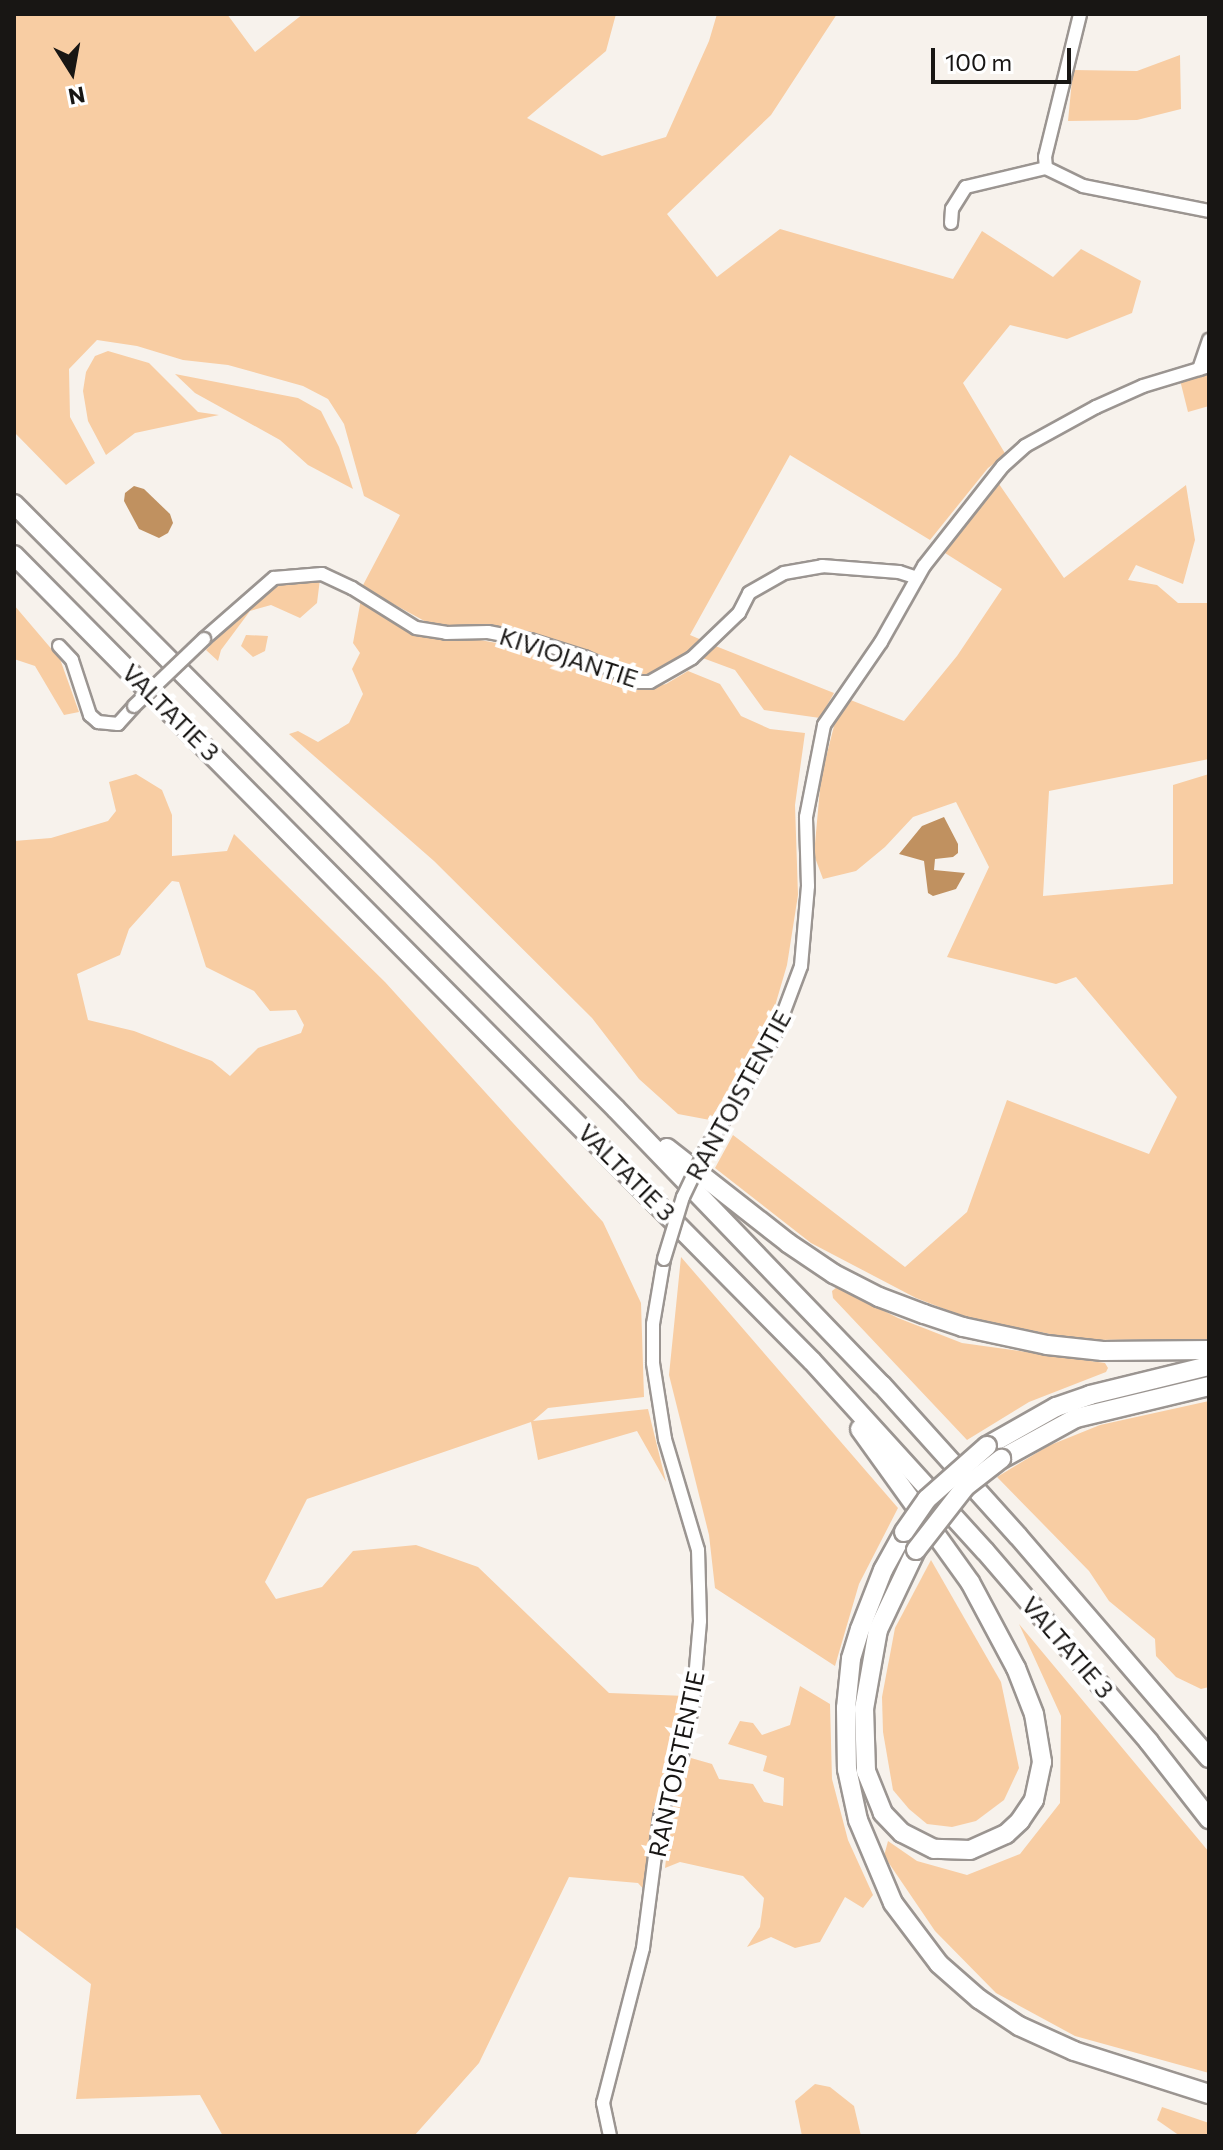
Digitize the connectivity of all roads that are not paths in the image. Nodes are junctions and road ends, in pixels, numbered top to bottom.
1 (1080, 14) edge
2 (1046, 168) junction
3 (1209, 211) edge
4 (951, 223) dead end
5 (1209, 340) edge
6 (1204, 367) edge
7 (14, 504) edge
8 (14, 555) edge
9 (917, 578) junction
10 (59, 646) dead end
11 (616, 1109) junction
12 (1209, 1350) edge
13 (812, 1361) junction
14 (1209, 1366) edge
15 (1209, 1386) edge
16 (1209, 1758) edge
17 (1209, 1819) edge
18 (1209, 2094) edge
19 (610, 2136) edge

1 - 2 street
2 - 3 street
2 - 4 street
5 - 6 street
6 - 9 street, RANTOISTENTIE
7 - 11 highway, VALTATIE 3
8 - 13 highway, VALTATIE 3
9 - 10 street, KIVIOJANTIE, bridge
9 - 19 street, RANTOISTENTIE, bridge
11 - 12 highway
11 - 16 highway, VALTATIE 3
13 - 15 highway, bridge
13 - 17 highway, VALTATIE 3
14 - 18 highway, bridge

